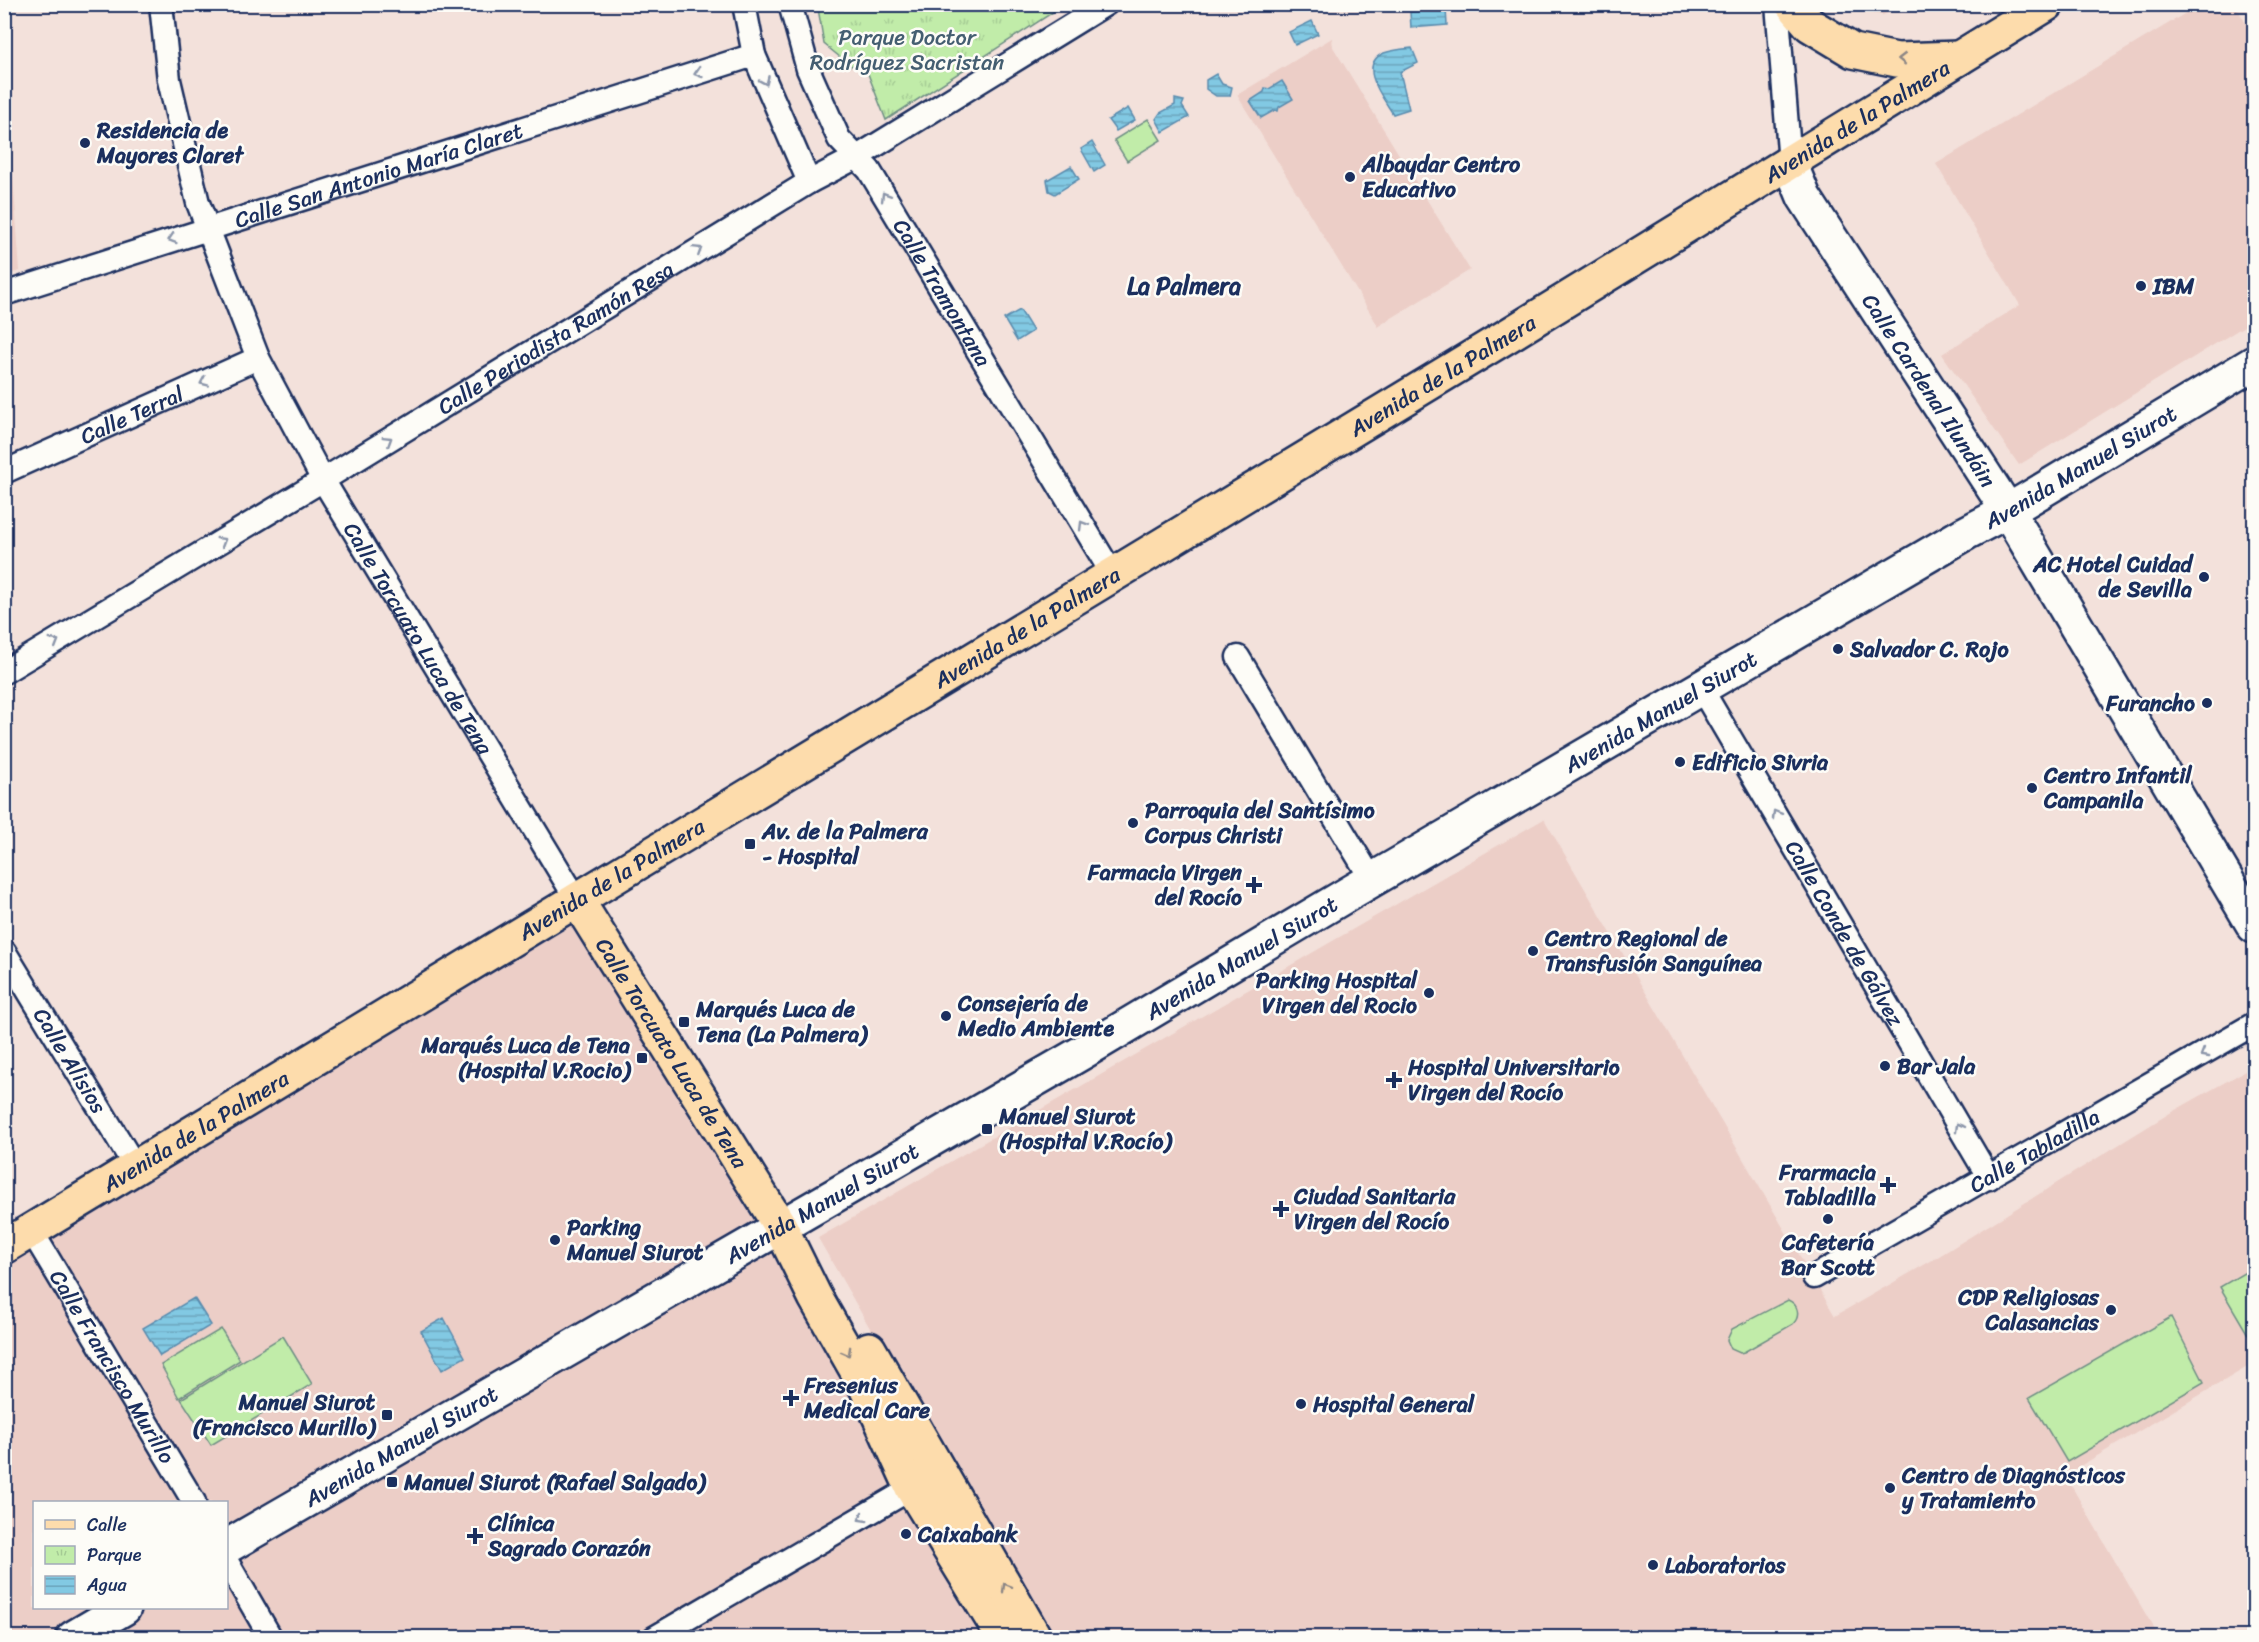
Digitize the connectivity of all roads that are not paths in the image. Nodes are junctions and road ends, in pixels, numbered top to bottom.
1 (161, 4) edge
2 (744, 4) edge
3 (790, 4) edge
4 (1106, 4) edge
5 (1777, 4) edge
6 (1792, 4) edge
7 (2047, 4) edge
8 (754, 55) junction
9 (1960, 58) junction
10 (857, 157) junction
11 (1790, 163) junction
12 (809, 182) junction
13 (208, 228) junction
14 (4, 294) edge
15 (258, 358) junction
16 (2254, 363) edge
17 (4, 472) edge
18 (323, 480) junction
19 (2008, 511) junction
20 (1113, 575) junction
21 (1238, 657) dead end
22 (4, 672) edge
23 (1701, 688) junction
24 (1372, 880) junction
25 (577, 900) junction
26 (2254, 926) edge
27 (4, 951) edge
28 (2254, 1024) edge
29 (136, 1168) junction
30 (1989, 1178) junction
31 (780, 1226) junction
32 (18, 1239) edge
33 (1814, 1277) dead end
34 (912, 1488) junction
35 (193, 1501) edge
36 (228, 1546) edge
37 (228, 1564) edge
38 (122, 1609) edge
39 (73, 1638) edge
40 (270, 1638) edge
41 (654, 1638) edge
42 (1004, 1638) edge
43 (1035, 1638) edge

1 - 13 street, Calle Torcuato Luca de Tena
2 - 8 street
3 - 10 street, Calle Tramontana
4 - 10 street, Calle Periodista Ramón Resa
5 - 11 street
9 -> 6 main road
7 - 9 main road, Avenida de la Palmera
8 -> 12 street
8 -> 13 street, Calle San Antonio María Claret
9 - 11 main road, Avenida de la Palmera
10 - 12 street, Calle Periodista Ramón Resa
20 -> 10 street, Calle Tramontana
11 - 19 main road, Calle Cardenal Ilundáin
11 - 20 main road, Avenida de la Palmera
18 -> 12 street, Calle Periodista Ramón Resa
13 -> 14 street, Calle San Antonio María Claret
13 - 15 street, Calle Torcuato Luca de Tena
15 -> 17 street, Calle Terral
15 - 18 street, Calle Torcuato Luca de Tena
16 - 19 main road, Avenida Manuel Siurot
22 -> 18 street, Calle Periodista Ramón Resa
18 - 25 street, Calle Torcuato Luca de Tena
19 - 23 main road, Avenida Manuel Siurot
19 - 26 main road, Calle Cardenal Ilundáin
20 - 25 main road, Avenida de la Palmera
21 - 24 street
23 - 24 main road, Avenida Manuel Siurot
30 -> 23 street, Calle Conde de Gálvez
24 - 31 main road, Avenida Manuel Siurot
25 - 29 main road, Avenida de la Palmera
25 - 31 main road, Calle Torcuato Luca de Tena
27 - 29 street, Calle Alisios
28 -> 30 street, Calle Tabladilla
29 - 32 main road, Avenida de la Palmera
30 - 33 street, Calle Tabladilla
31 -> 34 main road, Calle Torcuato Luca de Tena
31 - 36 main road, Avenida Manuel Siurot
43 -> 31 main road, Calle Torcuato Luca de Tena
32 - 35 street, Calle Francisco Murillo
34 -> 41 street
34 - 42 main road, Calle Torcuato Luca de Tena
37 - 40 street
38 - 39 main road

